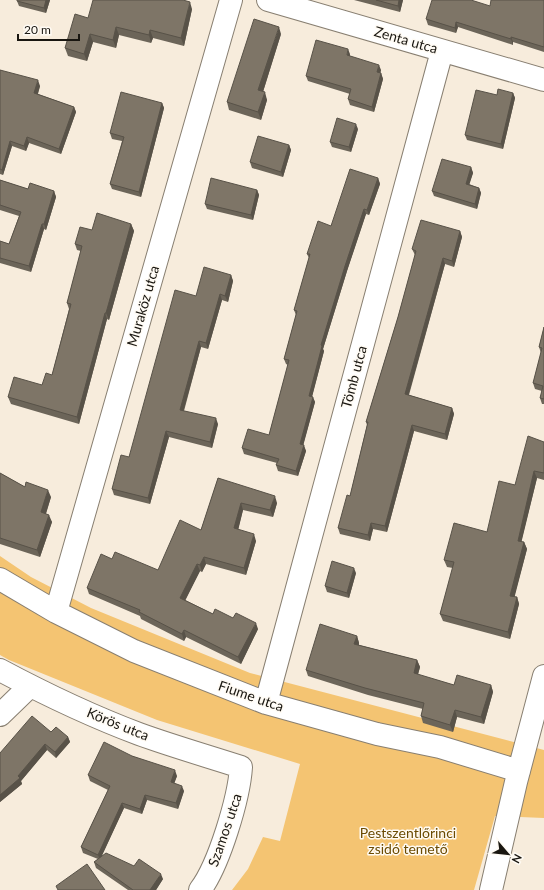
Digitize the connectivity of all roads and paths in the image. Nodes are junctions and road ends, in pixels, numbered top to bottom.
1 (231, 0) edge
2 (268, 0) edge
3 (442, 51) junction
4 (544, 80) edge
5 (0, 579) edge
6 (56, 612) junction
7 (0, 670) edge
8 (544, 676) edge
9 (30, 686) junction
10 (266, 703) junction
11 (0, 715) edge
12 (241, 767) joint
13 (518, 771) junction
14 (200, 890) edge
15 (491, 890) edge

1 - 6 street, Muraköz utca
2 - 3 street, Zenta utca
3 - 4 street, Zenta utca
3 - 10 street, Tömb utca
5 - 6 street, Fiume utca
6 - 10 street, Fiume utca
7 - 9 street, Körös utca
8 - 13 street
9 - 11 street
9 - 12 street, Körös utca
10 - 13 street, Fiume utca
12 - 14 street, Szamos utca
13 - 15 street

